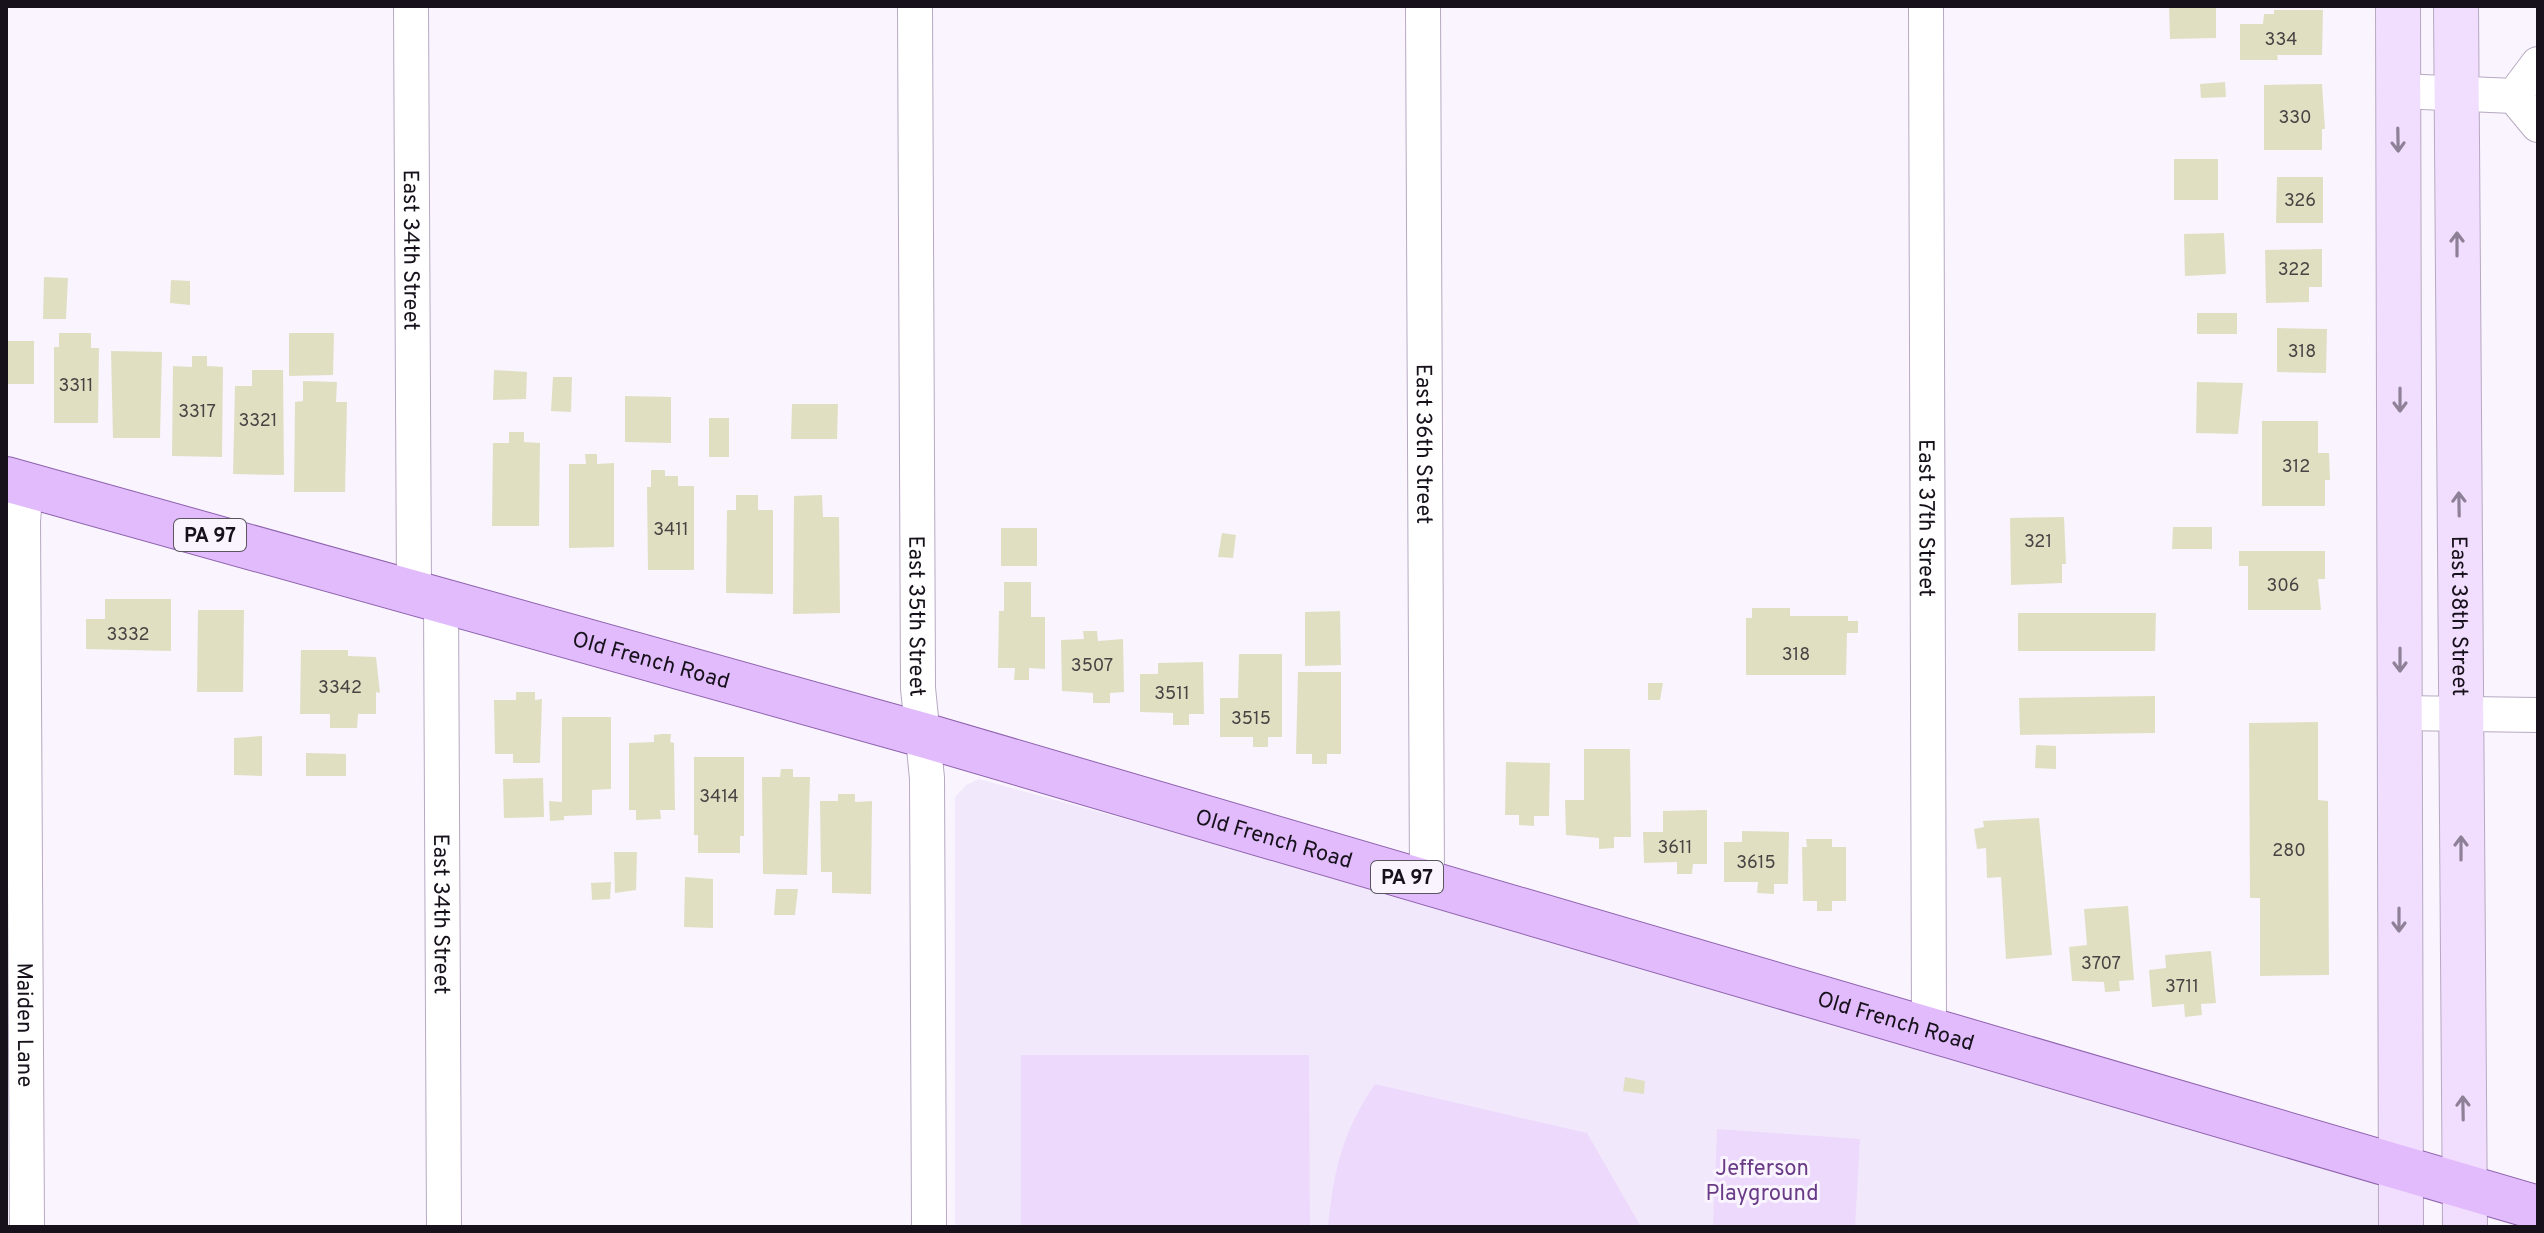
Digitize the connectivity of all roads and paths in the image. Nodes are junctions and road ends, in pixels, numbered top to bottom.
1 (411, 6) edge
2 (915, 6) edge
3 (1423, 6) edge
4 (1926, 6) edge
5 (2398, 6) edge
6 (2456, 6) edge
7 (2538, 64) edge
8 (2399, 91) junction
9 (2457, 94) junction
10 (2514, 96) junction
11 (2538, 125) edge
12 (16, 482) edge
13 (427, 596) junction
14 (2400, 713) junction
15 (2538, 715) edge
16 (2460, 716) junction
17 (923, 735) junction
18 (1427, 882) junction
19 (1929, 1029) junction
20 (2400, 1166) junction
21 (2464, 1206) edge
22 (2538, 1208) edge
23 (27, 1227) edge
24 (444, 1227) edge
25 (929, 1227) edge
26 (2401, 1227) edge

1 - 13 street, East 34th Street
2 - 17 street, East 35th Street
3 - 18 street, East 36th Street
4 - 19 street, East 37th Street
5 - 8 main road
6 - 9 main road, East 38th Street
7 - 10 street
8 - 9 street
8 -> 14 main road
9 - 10 street
16 -> 9 main road, East 38th Street
10 - 11 street
12 - 13 main road, Old French Road / PA 97
12 - 23 street, Maiden Lane
13 - 17 main road, Old French Road / PA 97
13 - 24 street, East 34th Street
14 - 16 street
14 -> 20 main road
15 - 16 street
21 -> 16 main road, East 38th Street
17 - 18 main road, Old French Road / PA 97
17 - 25 street, East 35th Street
18 - 19 main road, Old French Road / PA 97
19 - 20 main road, Old French Road / PA 97
20 - 21 main road, Old French Road / PA 97
20 - 26 main road
21 - 22 main road, Old French Road / PA 97

